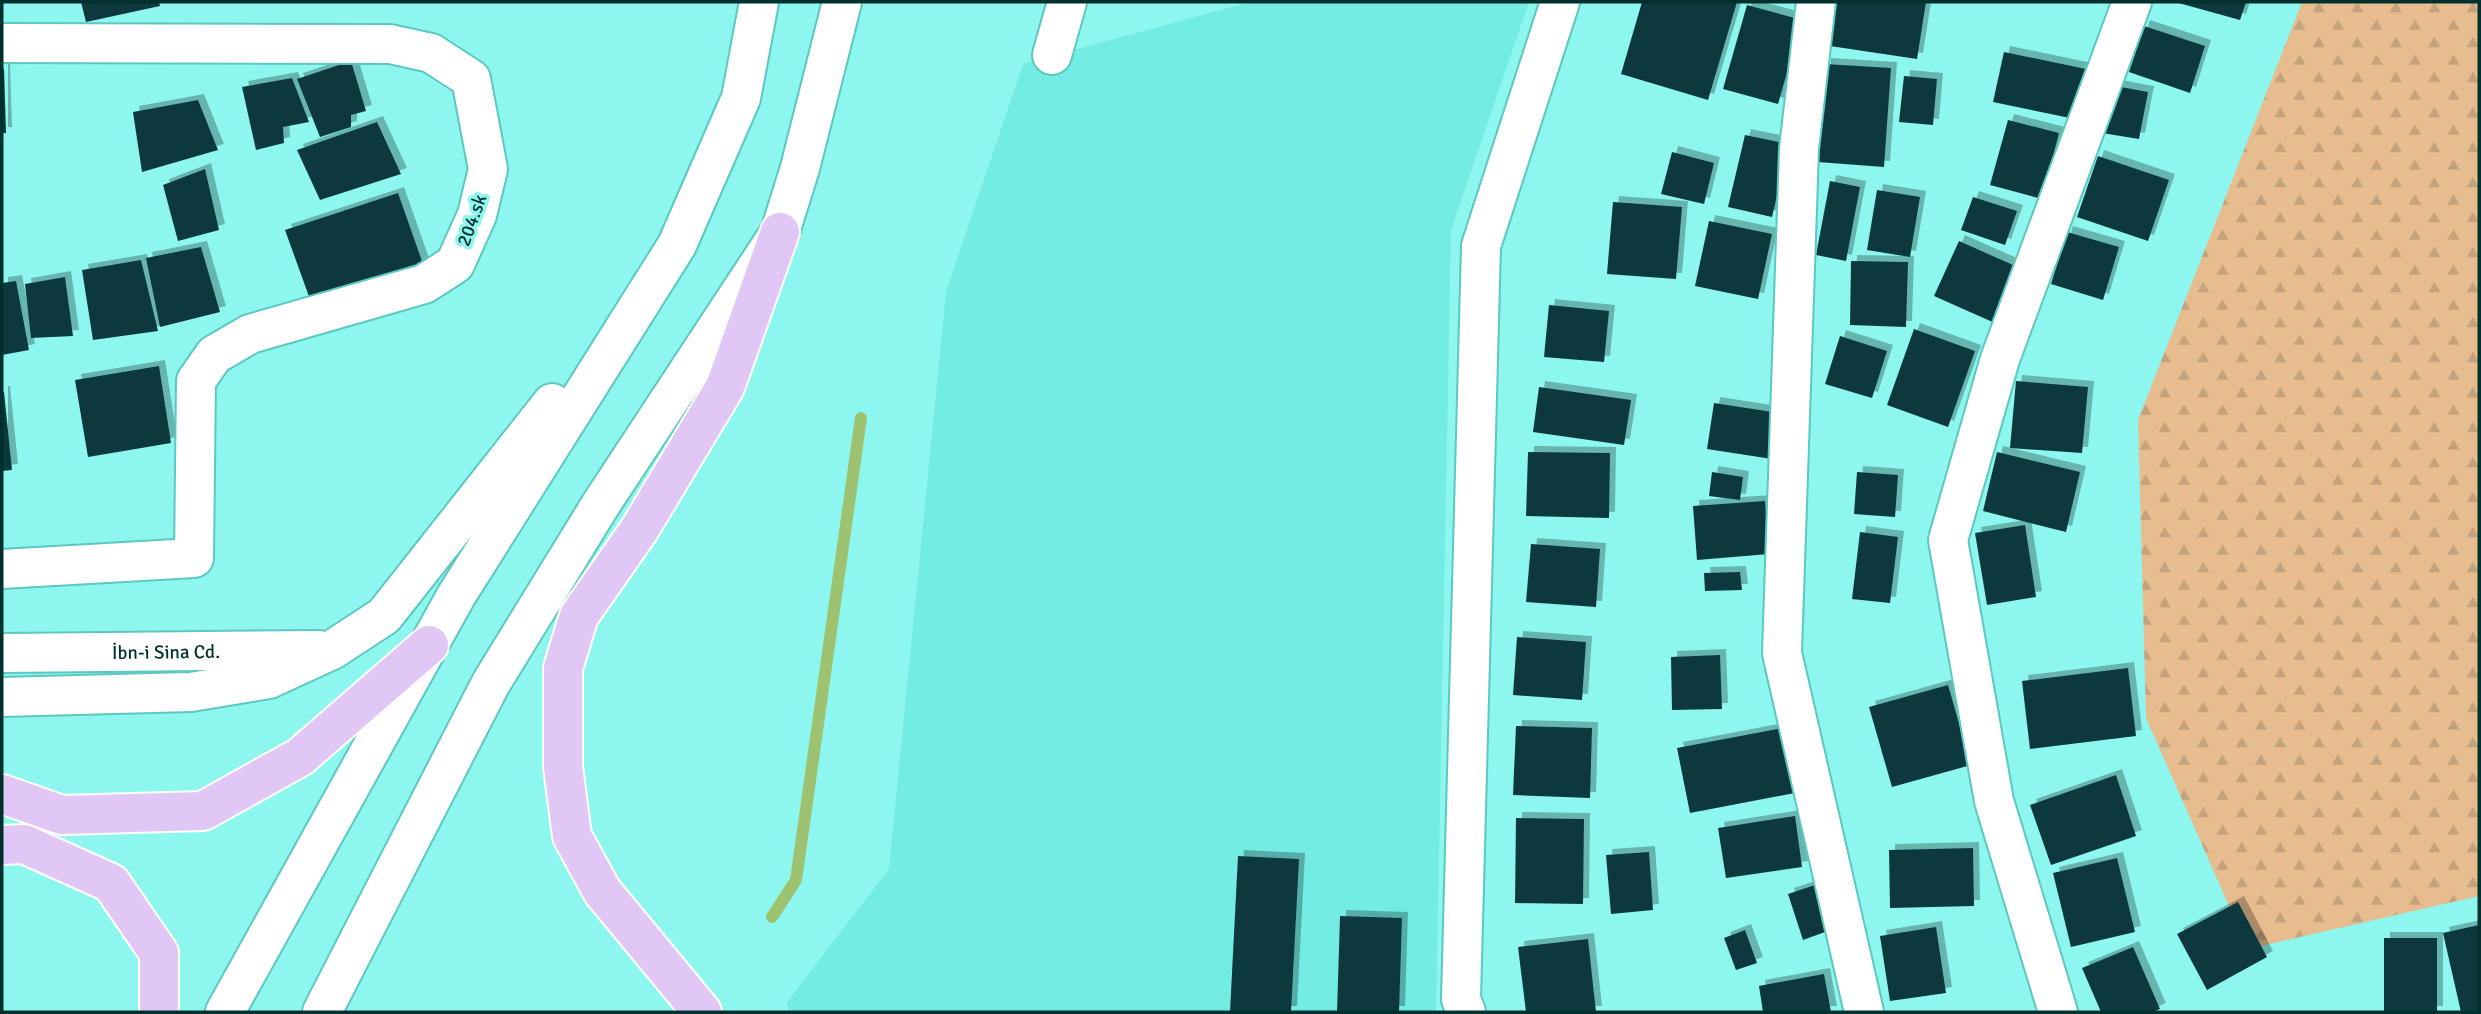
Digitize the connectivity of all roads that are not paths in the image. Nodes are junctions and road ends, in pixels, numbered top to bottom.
1 (759, 2) edge
2 (842, 2) edge
3 (1067, 2) edge
4 (1560, 2) edge
5 (1816, 2) edge
6 (2132, 2) edge
7 (2, 43) edge
8 (1052, 55) dead end
9 (780, 232) junction
10 (677, 245) junction
11 (2, 569) edge
12 (429, 645) junction
13 (332, 650) junction
14 (2, 653) edge
15 (2, 697) edge
16 (2, 794) edge
17 (2, 845) edge
18 (159, 1012) edge
19 (225, 1012) edge
20 (322, 1012) edge
21 (702, 1012) edge
22 (1466, 1012) edge
23 (1864, 1012) edge
24 (2058, 1012) edge

1 - 10 street
2 - 9 street
3 - 8 street
4 - 22 street
5 - 23 street
6 - 24 street
7 - 11 street, 204.sk
9 - 20 street
9 - 21 highway
10 - 12 street
10 - 13 street
12 - 16 highway
12 - 19 street
13 - 14 street, İbn-i Sina Cd.
13 - 15 street
17 - 18 highway

